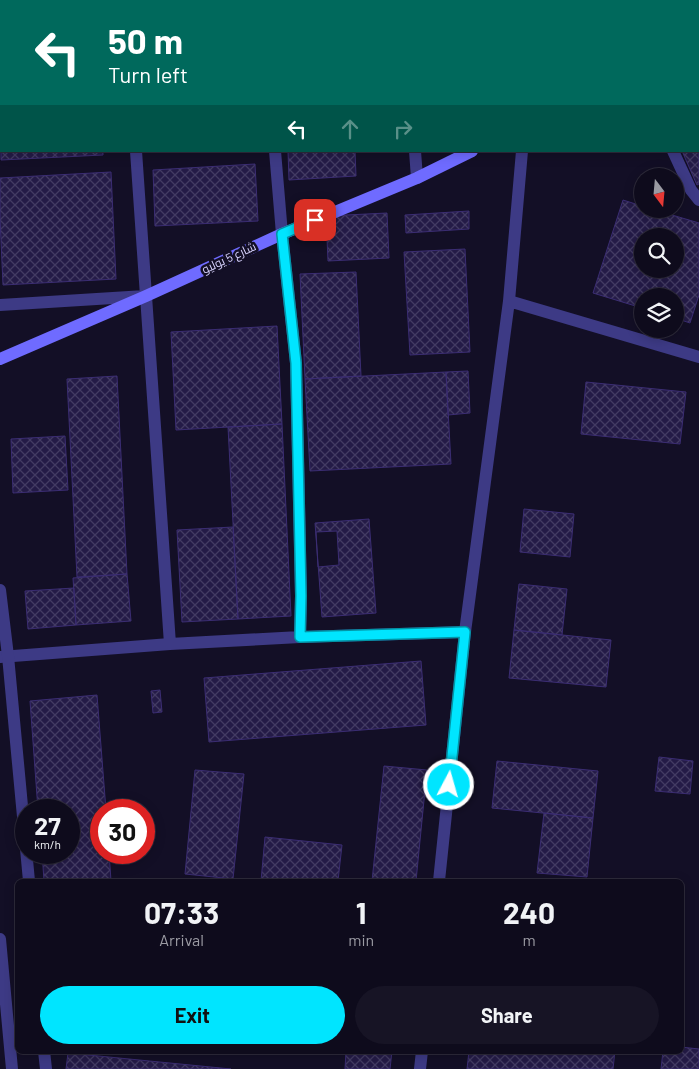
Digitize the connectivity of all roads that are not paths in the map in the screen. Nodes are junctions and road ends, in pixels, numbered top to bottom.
1 (136, 152) edge
2 (275, 152) edge
3 (415, 152) edge
4 (470, 152) edge
5 (522, 152) edge
6 (673, 152) edge
7 (417, 178) junction
8 (699, 200) edge
9 (282, 234) junction
10 (146, 296) junction
11 (509, 301) junction
12 (0, 305) edge
13 (14, 352) junction
14 (699, 357) edge
15 (0, 359) edge
16 (0, 367) edge
17 (0, 590) edge
18 (465, 632) junction
19 (300, 637) junction
20 (170, 644) junction
21 (4, 657) edge
22 (28, 879) edge
23 (439, 879) edge
24 (0, 939) edge
25 (44, 1054) edge
26 (422, 1054) edge
27 (12, 1069) edge
28 (46, 1069) edge
29 (420, 1069) edge

1 - 10 street
2 - 9 street
3 - 7 street
4 - 7 main road, شارع 5 يوليو
5 - 11 street
6 - 8 street
7 - 9 main road, شارع 5 يوليو
9 - 10 main road, شارع 5 يوليو
9 - 19 street
10 - 12 street
10 - 13 main road, شارع 5 يوليو
10 - 20 street
11 - 14 street
11 - 18 street
13 - 15 main road, شارع 5 يوليو
13 - 16 main road, شارع 5 يوليو
17 - 21 street
18 - 19 street
18 - 23 street
19 - 20 street
20 - 21 street
21 - 22 street
24 - 27 street
25 - 28 street
26 - 29 street

